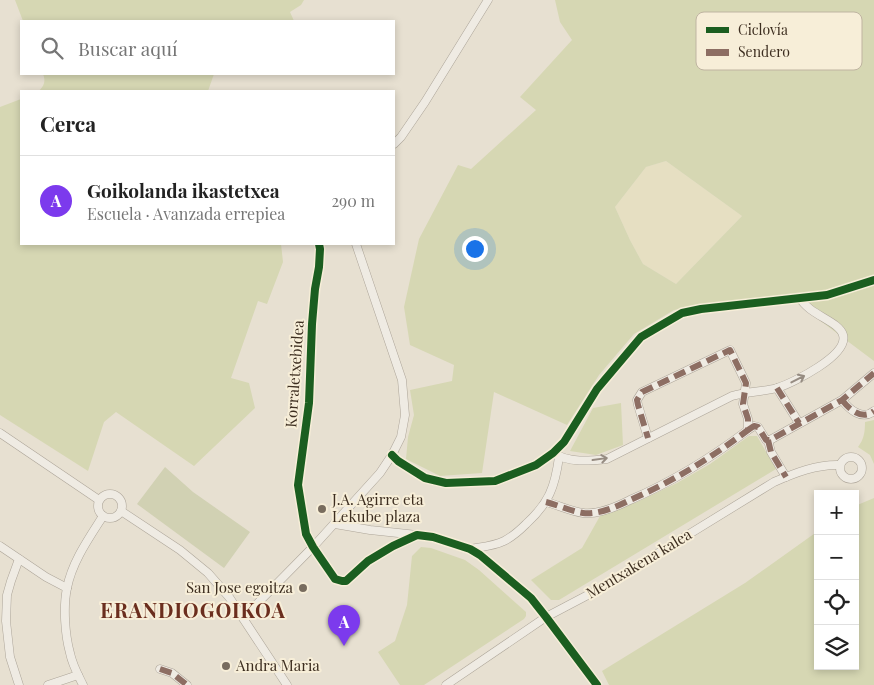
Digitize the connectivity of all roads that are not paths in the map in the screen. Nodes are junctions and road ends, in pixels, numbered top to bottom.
1 (488, 0) edge
2 (395, 143) edge
3 (319, 245) edge
4 (356, 245) edge
5 (874, 280) edge
6 (800, 298) junction
7 (874, 373) edge
8 (778, 388) junction
9 (745, 393) junction
10 (842, 400) junction
11 (874, 412) edge
12 (799, 423) junction
13 (748, 430) junction
14 (0, 433) edge
15 (648, 438) junction
16 (768, 440) junction
17 (392, 455) junction
18 (556, 455) junction
19 (840, 465) dead end
20 (786, 477) junction
21 (100, 500) junction
22 (546, 502) junction
23 (121, 512) junction
24 (103, 516) junction
25 (335, 524) junction
26 (417, 535) junction
27 (0, 546) edge
28 (313, 547) junction
29 (470, 550) junction
30 (19, 560) junction
31 (67, 588) junction
32 (546, 616) junction
33 (244, 618) junction
34 (160, 669) dead end
35 (78, 675) junction
36 (19, 685) edge
37 (48, 685) edge
38 (83, 685) edge
39 (188, 685) edge
40 (287, 685) edge
41 (446, 685) edge
42 (597, 685) edge

1 - 2 street
3 - 28 street, Korraletxebidea
4 - 17 street
5 - 6 street
8 -> 6 street
6 - 18 street
7 - 10 street
8 - 9 street
8 - 12 street
9 - 13 street
9 - 15 street
9 - 15 street
10 - 11 street
10 - 12 street
12 - 16 street
13 - 16 street
13 - 22 street
14 - 21 street
18 -> 15 street
16 - 20 street
17 - 18 street
17 - 25 street
18 - 22 street
19 - 20 street, Mentxakena kalea
20 - 32 street, Mentxakena kalea
21 - 23 street
21 - 24 street
22 - 29 street
23 - 24 street
23 - 33 street
24 - 31 street
25 - 26 street
25 - 28 street
26 - 28 street, Korraletxebidea
26 - 29 street
27 - 30 street
28 - 33 street
29 - 32 street
30 - 31 street
30 - 36 street
31 - 35 street
32 - 41 street, Mentxakena kalea
32 - 42 street
33 - 40 street
34 - 39 street
35 - 37 street
35 - 38 street

